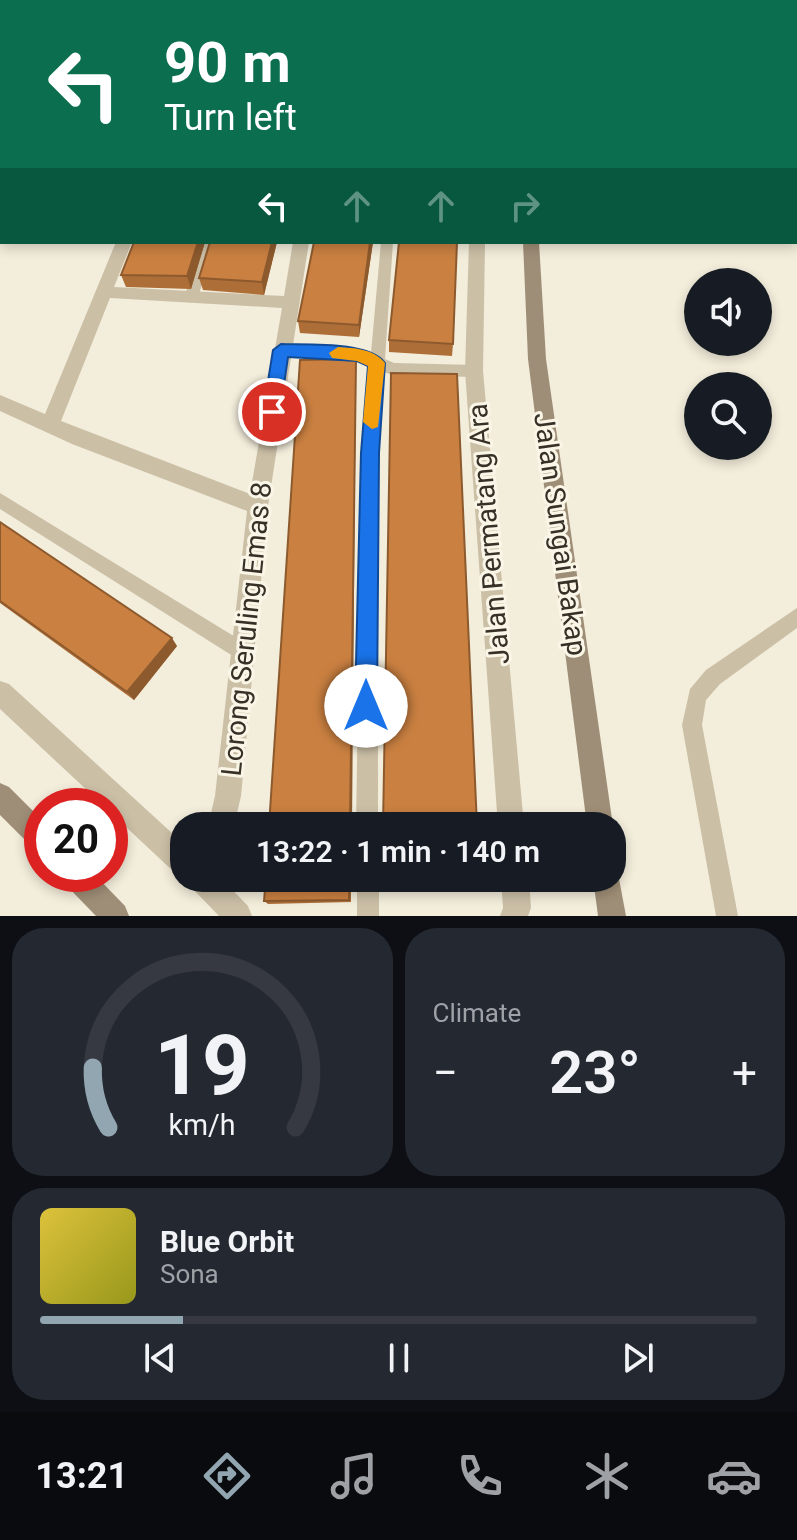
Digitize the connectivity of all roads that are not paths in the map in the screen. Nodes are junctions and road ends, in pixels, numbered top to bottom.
1 (123, 244) edge
2 (207, 244) edge
3 (301, 244) edge
4 (387, 244) edge
5 (477, 244) edge
6 (531, 244) edge
7 (103, 292) junction
8 (191, 298) junction
9 (289, 302) junction
10 (281, 350) junction
11 (377, 363) junction
12 (474, 371) junction
13 (0, 403) edge
14 (50, 425) junction
15 (0, 500) edge
16 (258, 506) junction
17 (797, 617) edge
18 (243, 652) junction
19 (0, 693) edge
20 (0, 796) edge
21 (224, 812) edge
22 (367, 812) edge
23 (510, 812) edge
24 (598, 812) edge
25 (24, 821) edge
26 (170, 849) edge
27 (92, 892) edge
28 (217, 892) edge
29 (368, 892) edge
30 (516, 892) edge
31 (609, 892) edge
32 (115, 916) edge
33 (238, 916) edge
34 (368, 916) edge
35 (514, 916) edge
36 (612, 916) edge
37 (727, 916) edge

1 - 7 street
2 - 8 lane
3 - 9 street, Lorong Seruling Emas 8
4 - 11 lane
5 - 12 street, Jalan Permatang Ara
6 - 24 main road, Jalan Sungai Bakap
7 - 8 street
7 - 14 street
8 - 9 street
9 - 10 street, Lorong Seruling Emas 8
10 - 11 lane
10 - 16 street, Lorong Seruling Emas 8
11 - 12 lane
11 - 22 lane
12 - 23 street, Jalan Permatang Ara
13 - 14 street
14 - 16 street
15 - 18 lane
16 - 18 street, Lorong Seruling Emas 8
17 - 37 lane
18 - 21 street, Lorong Seruling Emas 8
19 - 26 street
20 - 25 main road
27 - 32 main road
28 - 33 street
29 - 34 lane
30 - 35 street
31 - 36 main road

